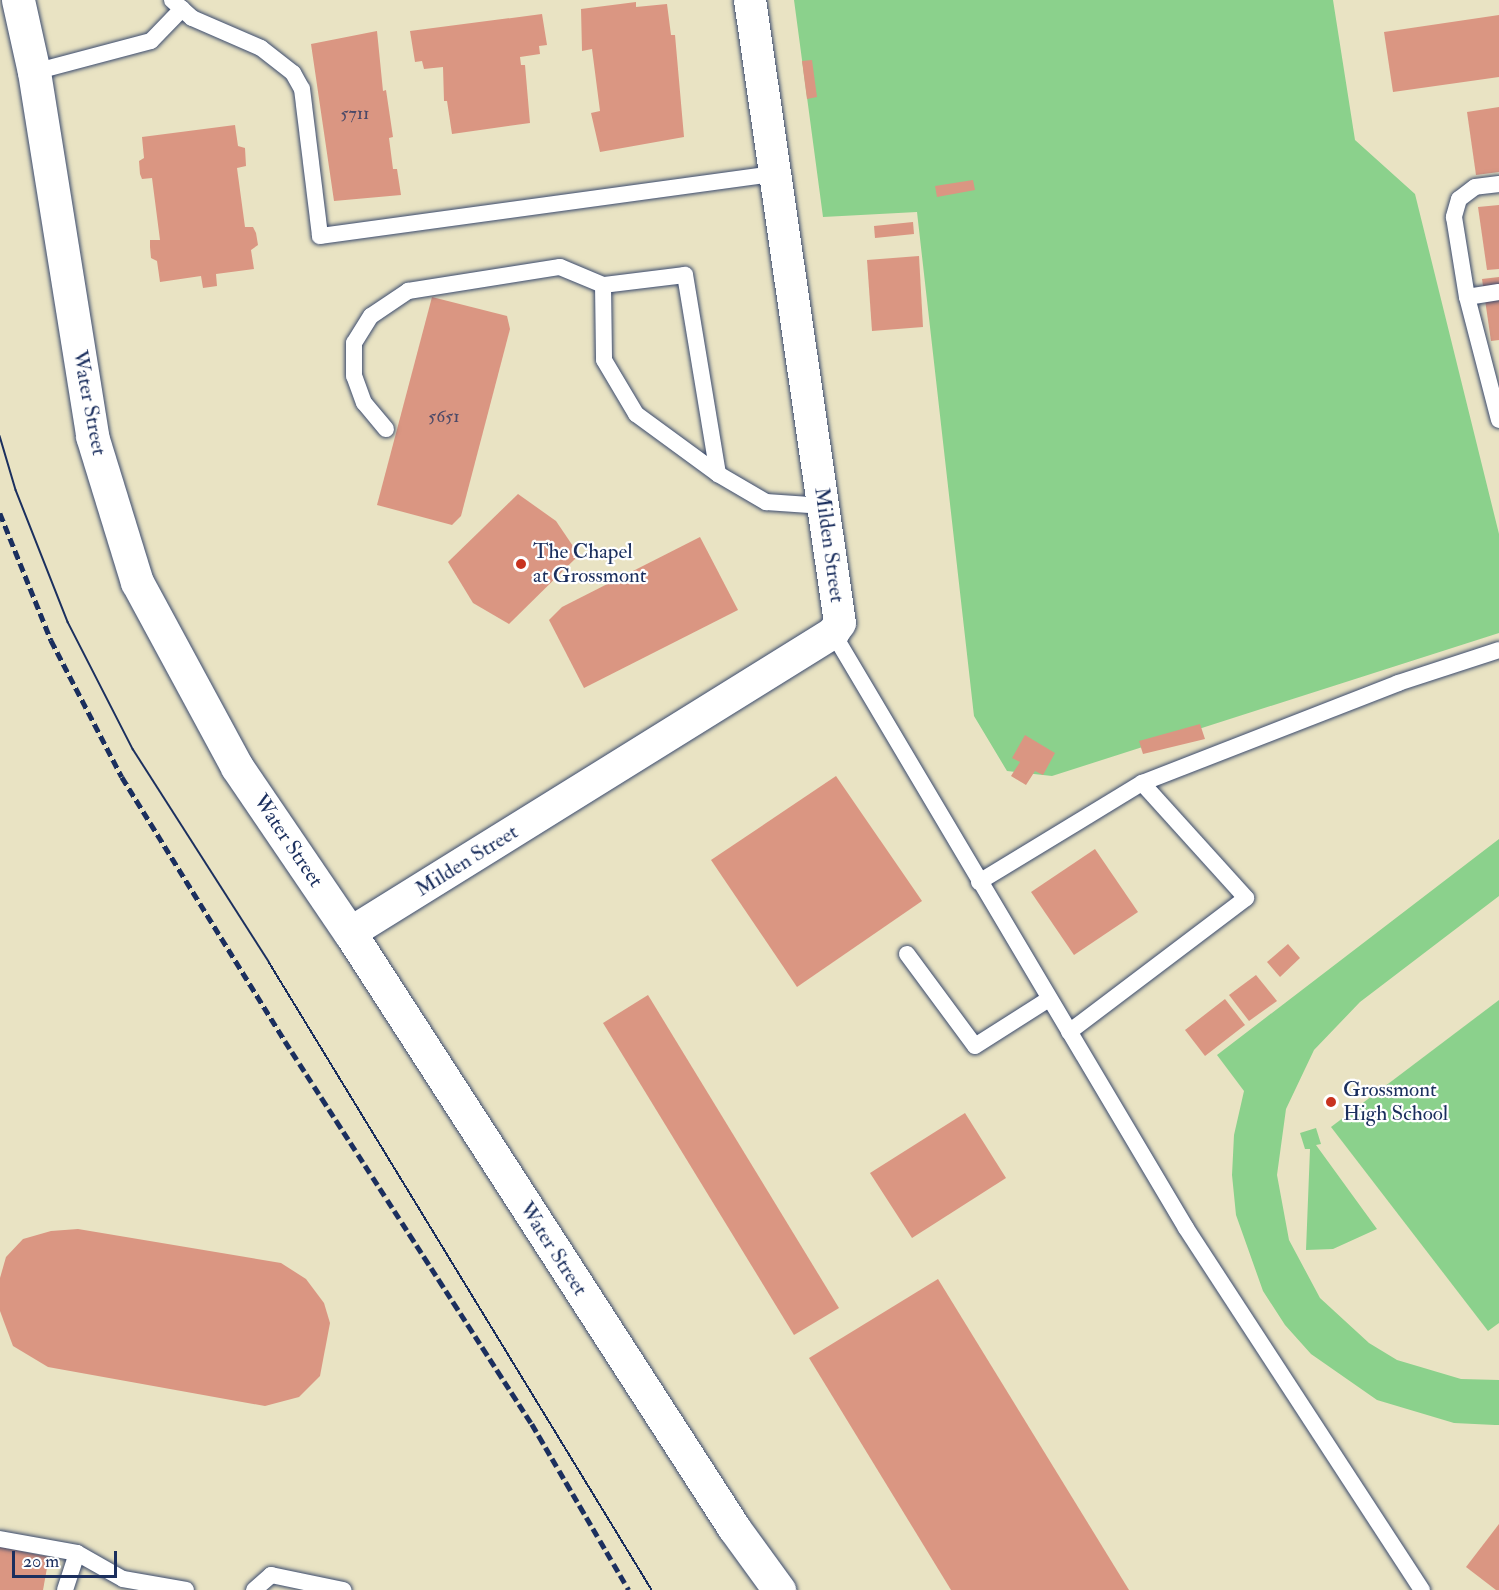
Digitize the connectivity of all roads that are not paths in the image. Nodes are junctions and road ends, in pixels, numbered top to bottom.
1 (18, 0) edge
2 (750, 0) edge
3 (177, 4) edge
4 (34, 72) junction
5 (777, 172) junction
6 (1499, 184) edge
7 (603, 285) junction
8 (1499, 292) edge
9 (1467, 297) junction
10 (1499, 420) edge
11 (386, 429) dead end
12 (718, 474) junction
13 (824, 506) junction
14 (833, 633) junction
15 (1499, 650) edge
16 (1142, 783) junction
17 (979, 882) junction
18 (350, 933) junction
19 (907, 954) dead end
20 (1049, 999) junction
21 (1066, 1027) junction
22 (0, 1539) edge
23 (77, 1553) junction
24 (65, 1590) edge
25 (186, 1590) edge
26 (254, 1590) edge
27 (343, 1590) edge
28 (779, 1590) edge
29 (1422, 1590) edge

1 - 4 street, Water Street
2 - 5 street, Milden Street
3 - 4 lane
3 - 5 lane
4 - 18 street, Water Street
5 - 13 street, Milden Street
6 - 9 lane
7 - 11 lane
7 - 12 lane
7 - 12 lane
8 - 9 lane
9 - 10 lane
12 - 13 lane
13 - 14 street, Milden Street
14 - 17 lane
14 - 18 street, Milden Street
15 - 16 lane
16 - 17 lane
16 - 21 lane
17 - 20 lane
18 - 28 street, Water Street
19 - 20 lane
20 - 21 lane
21 - 29 lane
22 - 23 lane
23 - 24 lane
23 - 25 lane
26 - 27 lane

